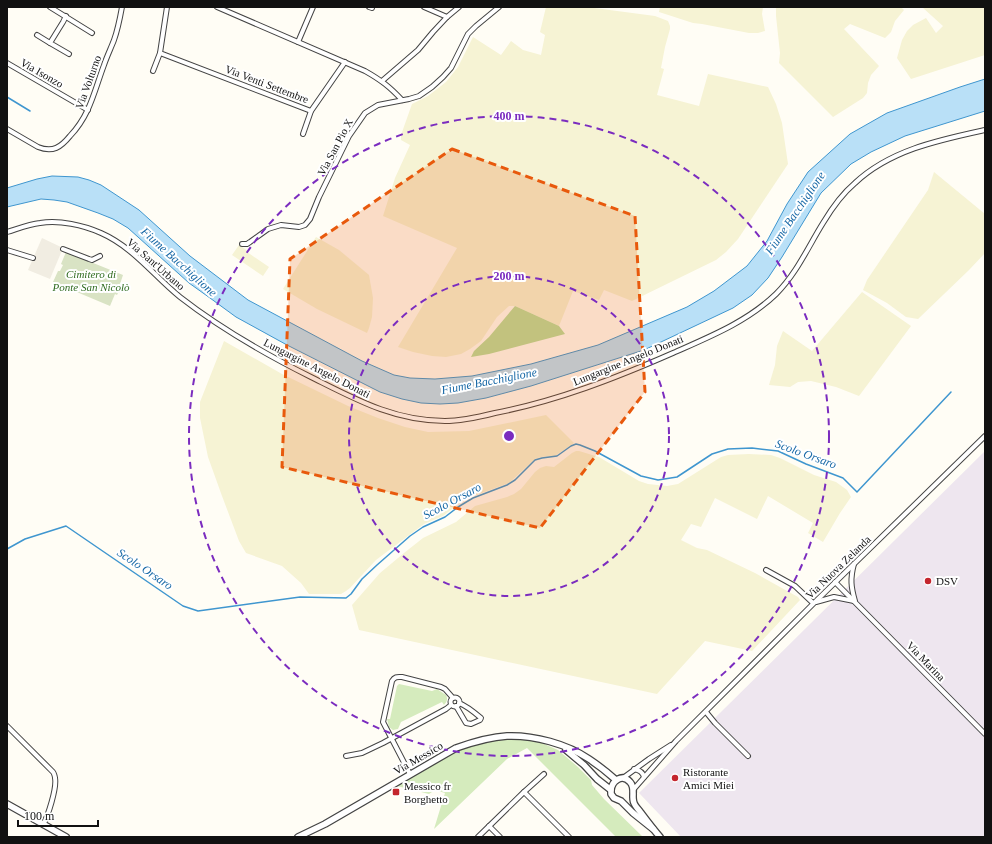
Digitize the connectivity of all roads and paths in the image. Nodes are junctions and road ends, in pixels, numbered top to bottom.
1 (50, 7) edge
2 (167, 7) edge
3 (217, 7) edge
4 (313, 7) edge
5 (424, 7) edge
6 (459, 7) edge
7 (499, 7) edge
8 (121, 8) edge
9 (66, 16) junction
10 (447, 17) junction
11 (92, 33) dead end
12 (37, 35) dead end
13 (298, 42) junction
14 (50, 43) junction
15 (160, 53) junction
16 (69, 54) dead end
17 (345, 62) junction
18 (7, 63) edge
19 (154, 71) dead end
20 (382, 81) junction
21 (402, 100) junction
22 (88, 110) junction
23 (311, 111) junction
24 (7, 129) edge
25 (985, 130) edge
26 (303, 134) dead end
27 (7, 232) edge
28 (242, 244) dead end
29 (63, 249) dead end
30 (7, 250) edge
31 (100, 256) dead end
32 (33, 258) dead end
33 (218, 325) joint
34 (985, 436) edge
35 (855, 563) junction
36 (766, 570) dead end
37 (835, 582) junction
38 (855, 601) junction
39 (814, 603) junction
40 (453, 698) junction
41 (455, 704) junction
42 (706, 712) junction
43 (7, 726) edge
44 (985, 734) edge
45 (391, 739) junction
46 (676, 741) junction
47 (559, 745) junction
48 (346, 756) dead end
49 (748, 756) dead end
50 (634, 769) junction
51 (410, 774) junction
52 (544, 774) dead end
53 (644, 777) junction
54 (623, 778) junction
55 (616, 780) junction
56 (611, 790) junction
57 (524, 792) junction
58 (633, 792) junction
59 (621, 801) junction
60 (7, 804) edge
61 (43, 825) junction
62 (489, 826) junction
63 (653, 829) junction
64 (302, 836) edge
65 (66, 837) edge
66 (478, 837) edge
67 (500, 837) edge
68 (569, 837) edge
69 (660, 837) edge

1 - 9 street
2 - 15 street
3 - 13 street
4 - 13 street
5 - 10 street
6 - 10 street
7 - 21 street, Via San Pio X
8 - 22 street, Via Volturno
9 - 11 street
9 - 14 street
10 - 20 street
12 - 14 street
13 - 17 street
14 - 16 street
15 - 19 street
15 - 23 street, Via Venti Settembre
17 - 20 street
17 - 23 street, Via Venti Settembre
18 - 22 street, Via Isonzo
20 - 21 street
21 - 28 street, Via San Pio X
22 - 24 street, Via Volturno
23 - 26 street
25 - 33 street, Lungargine Angelo Donati
27 - 33 street, Via Sant'Urbano
29 - 31 street
30 - 32 street
34 - 35 street, Via Nuova Zelanda
35 - 37 street, Via Nuova Zelanda
35 - 38 street
36 - 39 street
37 - 38 street, Via Marina
37 - 39 street, Via Nuova Zelanda
38 - 39 street
38 - 44 street, Via Marina
39 - 42 street, Via Nuova Zelanda
40 - 41 street
40 - 41 street
40 - 45 street
41 - 41 street
41 - 45 street
42 - 46 street, Via Nuova Zelanda
42 - 49 street
43 - 61 street
45 - 48 street
45 - 51 street
46 - 50 street, Via Nuova Zelanda
46 - 53 street, Via Nuova Zelanda
47 - 51 street, Via Messico
47 - 55 street, Via Messico
47 - 56 street, Via Messico
50 - 53 street
50 - 54 street, Via Nuova Zelanda
51 - 64 street, Via Messico
52 - 57 street
53 - 58 street, Via Nuova Zelanda
54 - 55 street
54 - 58 street, Via Messico
55 - 56 street
56 - 59 street, Via Messico
57 - 62 street
57 - 68 street
58 - 59 street
58 - 63 street, Via Messico
59 - 63 street, Via Messico
60 - 61 street
61 - 65 street
62 - 66 street
62 - 67 street
63 - 69 street, Via Messico

